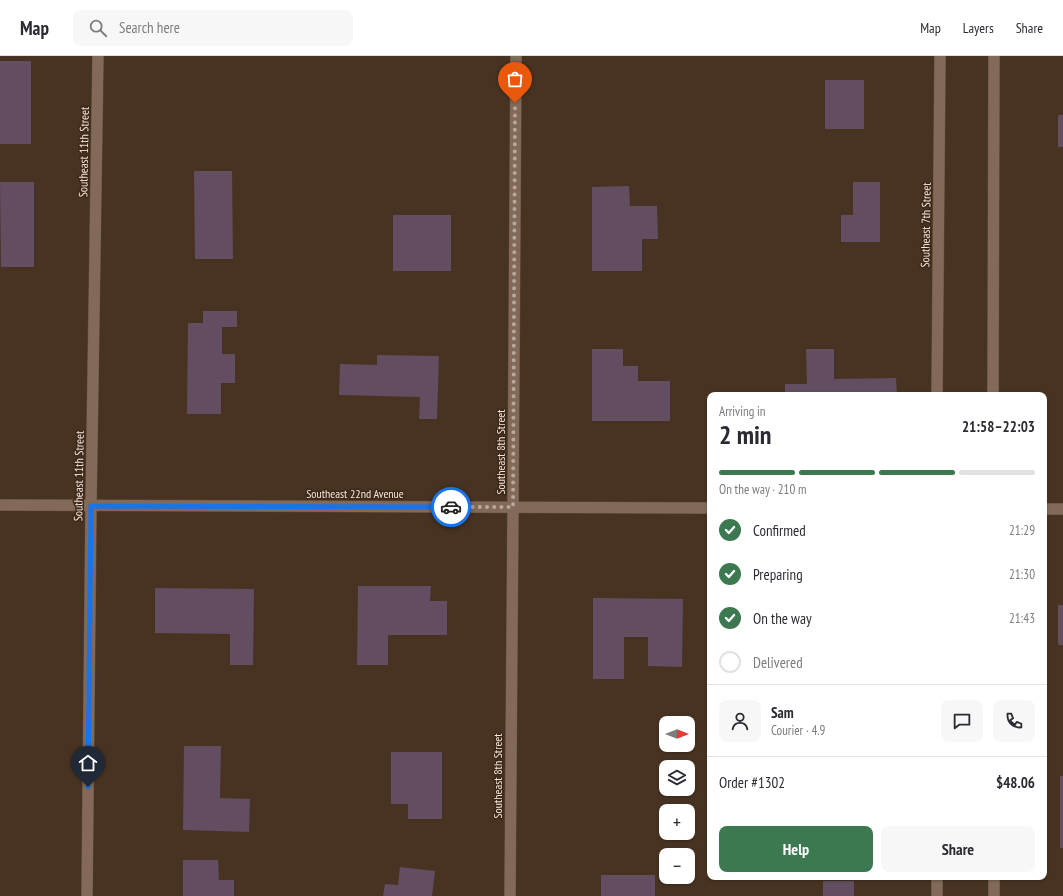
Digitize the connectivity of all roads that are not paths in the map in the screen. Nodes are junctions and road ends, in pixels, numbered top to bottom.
1 (98, 56) edge
2 (516, 56) edge
3 (940, 56) edge
4 (994, 56) edge
5 (937, 392) edge
6 (993, 392) edge
7 (0, 505) edge
8 (91, 506) junction
9 (513, 507) junction
10 (707, 508) edge
11 (1047, 509) edge
12 (1063, 509) edge
13 (937, 880) edge
14 (994, 880) edge
15 (87, 896) edge
16 (510, 896) edge
17 (937, 896) edge
18 (994, 896) edge

1 - 8 street, Southeast 11th Street
2 - 9 street, Southeast 8th Street
3 - 5 street, Southeast 7th Street
4 - 6 street
7 - 8 street, Southeast 22nd Avenue
8 - 9 street, Southeast 22nd Avenue
8 - 15 street, Southeast 11th Street
9 - 10 street, Southeast 22nd Avenue
9 - 16 street, Southeast 8th Street
11 - 12 street
13 - 17 street
14 - 18 street

